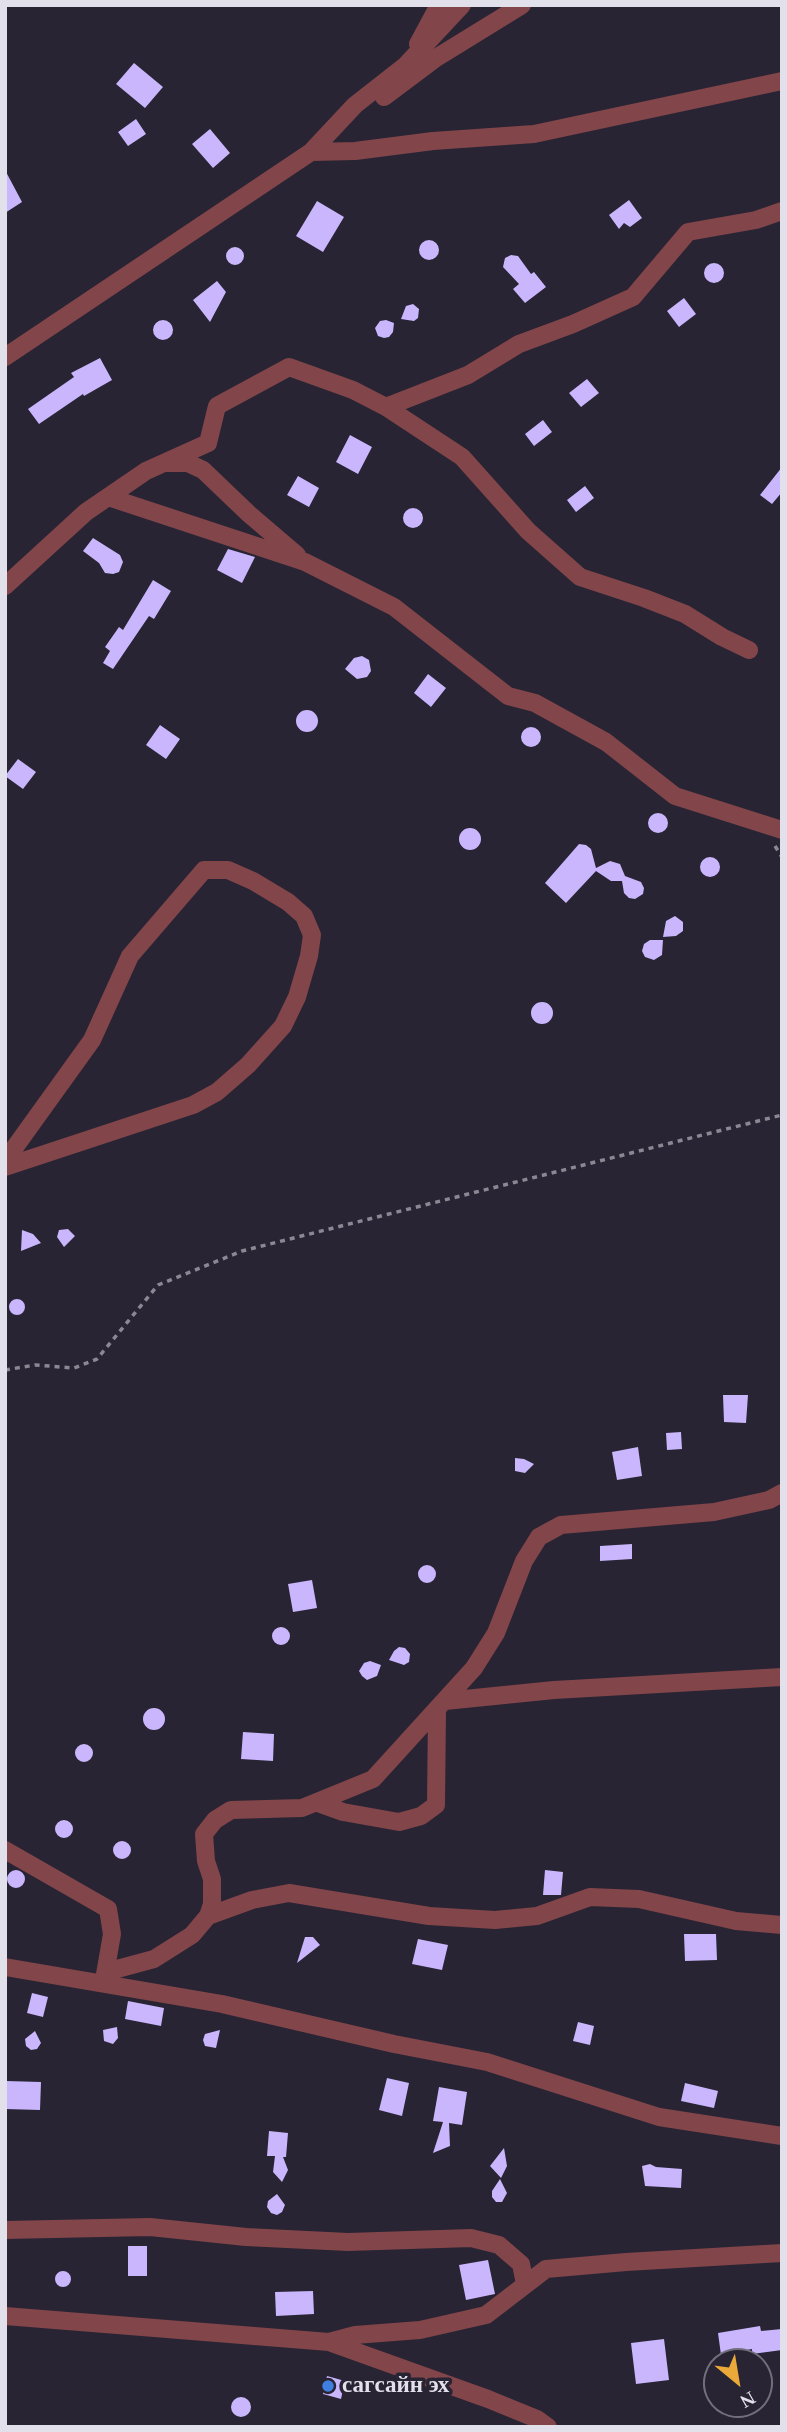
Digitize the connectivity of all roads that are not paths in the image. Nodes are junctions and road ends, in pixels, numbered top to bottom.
1 (439, 5) edge
2 (463, 5) edge
3 (522, 5) edge
4 (406, 65) junction
5 (782, 81) edge
6 (311, 152) junction
7 (778, 216) edge
8 (5, 357) edge
9 (386, 407) junction
10 (163, 463) junction
11 (108, 497) junction
12 (305, 562) junction
13 (5, 586) edge
14 (749, 650) dead end
15 (782, 830) edge
16 (5, 1161) edge
17 (5, 1167) edge
18 (782, 1493) edge
19 (782, 1677) edge
20 (441, 1706) junction
21 (318, 1803) junction
22 (5, 1850) edge
23 (208, 1916) junction
24 (782, 1925) edge
25 (5, 1967) edge
26 (105, 1978) junction
27 (782, 2136) edge
28 (5, 2230) edge
29 (782, 2253) edge
30 (525, 2284) junction
31 (5, 2316) edge
32 (329, 2342) junction
33 (548, 2427) edge

1 - 4 street
2 - 4 street
3 - 6 street
4 - 6 street
5 - 6 street
6 - 8 street
7 - 9 street
9 - 10 street
9 - 14 street
10 - 11 street
10 - 12 street
11 - 12 street
11 - 13 street
12 - 15 street
16 - 17 street
18 - 20 street
19 - 20 street
20 - 21 street
20 - 21 street
21 - 23 street
22 - 26 street
23 - 24 street
23 - 26 street
25 - 26 street
26 - 27 street
28 - 30 street
29 - 30 street
30 - 32 street
31 - 32 street
32 - 33 street

